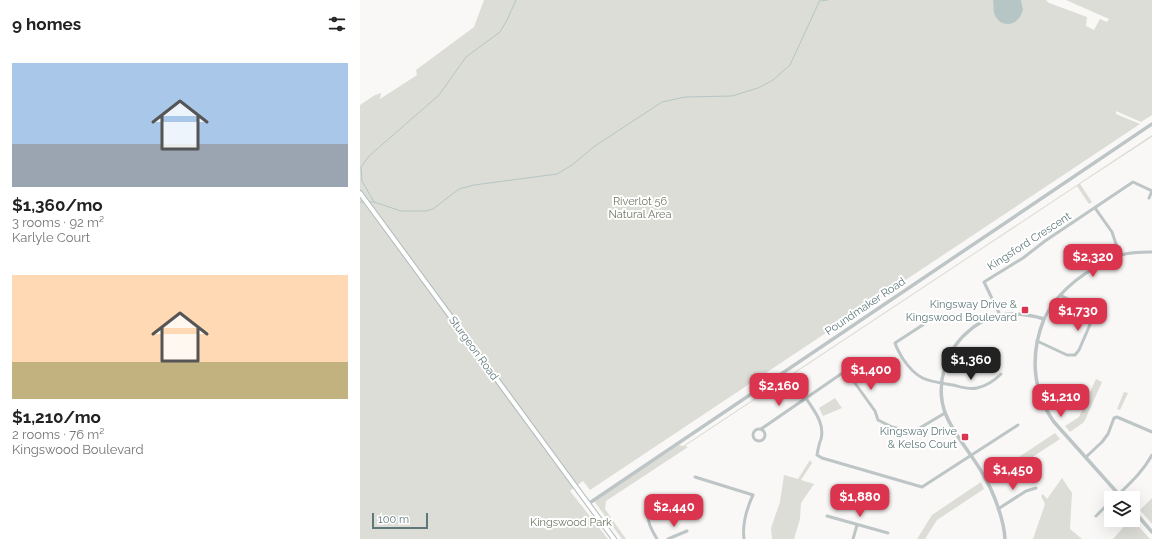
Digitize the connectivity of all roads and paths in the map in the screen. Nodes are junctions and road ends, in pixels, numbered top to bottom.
1 (1152, 124) edge
2 (1152, 191) edge
3 (360, 192) edge
4 (1149, 198) dead end
5 (1095, 208) junction
6 (1151, 252) edge
7 (1120, 256) junction
8 (1060, 295) junction
9 (1000, 315) junction
10 (935, 316) dead end
11 (1044, 319) junction
12 (1037, 341) junction
13 (1001, 374) dead end
14 (941, 384) junction
15 (806, 398) junction
16 (1054, 402) dead end
17 (1046, 407) junction
18 (945, 413) junction
19 (1018, 425) dead end
20 (760, 429) junction
21 (1152, 432) edge
22 (971, 455) junction
23 (1152, 455) edge
24 (1086, 457) junction
25 (695, 477) dead end
26 (1036, 488) dead end
27 (1116, 491) edge
28 (1122, 491) edge
29 (588, 504) junction
30 (647, 509) dead end
31 (998, 509) junction
32 (1104, 509) edge
33 (827, 516) dead end
34 (1096, 516) dead end
35 (1140, 518) edge
36 (857, 525) junction
37 (687, 531) dead end
38 (1152, 532) edge
39 (888, 533) dead end
40 (614, 539) edge
41 (657, 539) edge
42 (668, 539) edge
43 (744, 539) edge
44 (853, 539) edge
45 (1005, 539) edge

1 - 29 street, Poundmaker Road
2 - 4 street, Kingsford Crescent
2 - 5 street, Kingsford Crescent
3 - 29 main road, Sturgeon Road
5 - 7 street
5 - 9 street, Kingsford Crescent
6 - 7 street
7 - 8 street
8 - 11 street
8 - 12 street
9 - 11 street
9 - 14 street
10 - 14 street
11 - 12 street
12 - 17 street
13 - 14 street
14 - 18 street
15 - 18 street
15 - 20 street
15 - 22 street
16 - 17 street
17 - 24 street
18 - 22 street
19 - 22 street
20 - 20 street
21 - 24 street
22 - 31 street
23 - 28 street
24 - 27 street
25 - 43 street
26 - 31 street
29 - 40 main road, Sturgeon Road
30 - 41 street
31 - 45 street
32 - 34 street
33 - 36 street
35 - 38 street
36 - 39 street
36 - 44 street
37 - 42 street

